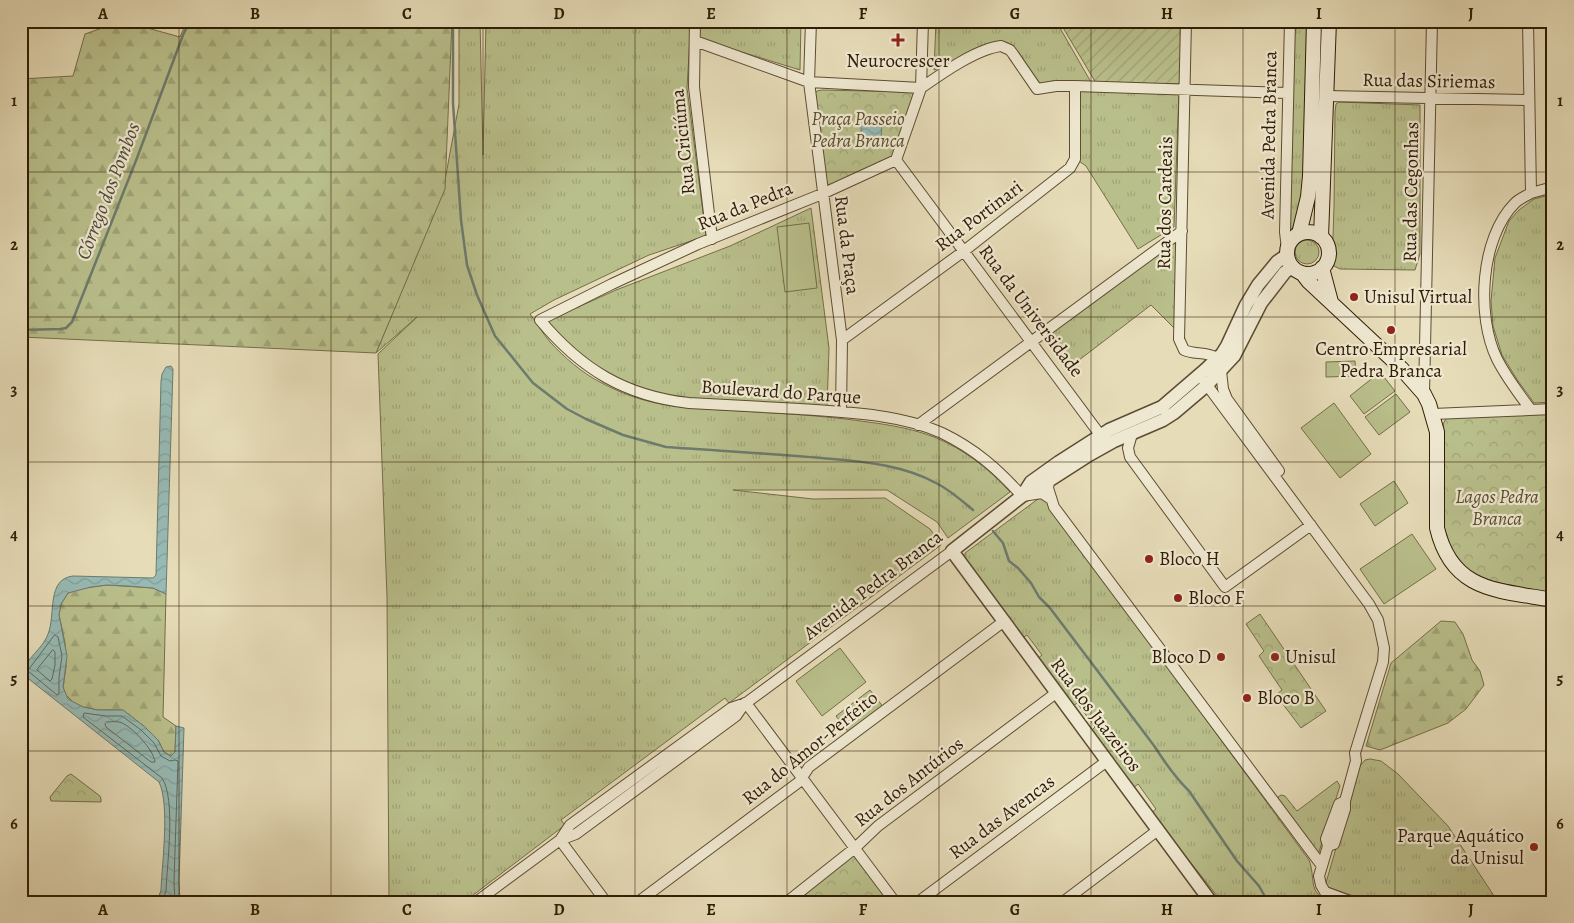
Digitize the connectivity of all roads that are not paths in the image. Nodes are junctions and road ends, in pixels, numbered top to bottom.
1 (695, 21) edge
2 (811, 21) edge
3 (923, 21) edge
4 (1186, 21) edge
5 (1290, 21) edge
6 (1314, 21) edge
7 (1329, 21) edge
8 (1432, 21) edge
9 (1528, 21) edge
10 (695, 41) junction
11 (809, 82) junction
12 (1075, 86) junction
13 (921, 88) junction
14 (1185, 90) junction
15 (1288, 93) junction
16 (1327, 96) junction
17 (1431, 98) junction
18 (1529, 100) junction
19 (896, 160) junction
20 (1553, 187) edge
21 (1531, 193) junction
22 (822, 194) junction
23 (1182, 230) junction
24 (1299, 234) junction
25 (1321, 237) junction
26 (712, 239) junction
27 (964, 250) junction
28 (1292, 261) junction
29 (1322, 268) junction
30 (1332, 302) junction
31 (540, 320) joint
32 (842, 340) junction
33 (1031, 341) junction
34 (1217, 358) junction
35 (1221, 371) junction
36 (1199, 375) junction
37 (1207, 385) junction
38 (1424, 394) junction
39 (1553, 409) edge
40 (1531, 410) junction
41 (841, 412) junction
42 (1433, 414) junction
43 (918, 425) junction
44 (1132, 434) junction
45 (1101, 436) junction
46 (1049, 481) junction
47 (1022, 496) junction
48 (1051, 499) junction
49 (1311, 525) junction
50 (952, 550) junction
51 (1553, 600) edge
52 (1003, 622) junction
53 (1056, 693) junction
54 (746, 702) junction
55 (1107, 761) junction
56 (1356, 761) junction
57 (803, 778) junction
58 (1158, 830) junction
59 (560, 840) junction
60 (855, 848) junction
61 (1322, 866) junction
62 (1210, 901) edge
63 (476, 902) edge
64 (606, 902) edge
65 (638, 902) edge
66 (786, 902) edge
67 (895, 902) edge
68 (918, 902) edge
69 (1063, 902) edge
70 (1352, 902) edge

1 - 10 street, Rua Criciúma
2 - 11 street, Rua da Praça
3 - 13 street
4 - 14 street, Rua dos Cardeais
5 - 15 street, Avenida Pedra Branca
6 - 24 main road, Avenida Pedra Branca
7 - 16 main road
8 - 17 street, Rua das Cegonhas
9 - 18 street
10 - 11 street
10 - 26 street, Rua Criciúma
11 - 13 street
11 - 22 street, Rua da Praça
12 - 13 street
12 - 14 street
12 - 27 street, Rua Portinari
13 - 19 street
14 - 15 street
14 - 23 street, Rua dos Cardeais
15 - 28 street, Avenida Pedra Branca
16 - 17 street, Rua das Siriemas
16 - 25 main road
17 - 18 street, Rua das Siriemas
17 - 38 street, Rua das Cegonhas
18 - 21 street
19 - 22 street, Rua da Pedra
19 - 27 street, Rua da Universidade
20 - 21 street
21 - 40 street
22 - 26 street, Rua da Pedra
22 - 32 street, Rua da Praça
23 - 33 street
23 - 34 street, Rua dos Cardeais
24 - 25 main road
24 - 28 main road
25 - 29 main road
26 - 31 street, Rua da Pedra
27 - 32 street, Rua Portinari
27 - 33 street, Rua da Universidade
28 - 29 main road
28 - 30 main road
28 - 34 street, Avenida Pedra Branca
28 - 35 street, Avenida Pedra Branca
29 - 30 main road
30 - 38 main road
31 - 41 street, Boulevard do Parque
32 - 41 street, Rua da Praça
33 - 43 street
33 - 45 street, Rua da Universidade
34 - 36 street, Avenida Pedra Branca
35 - 37 street, Avenida Pedra Branca
35 - 56 street
36 - 37 street
36 - 45 street, Avenida Pedra Branca
37 - 44 street, Avenida Pedra Branca
37 - 49 street
38 - 42 main road
39 - 40 street
40 - 42 street
41 - 43 street, Boulevard do Parque
42 - 51 main road
43 - 47 street, Boulevard do Parque
44 - 46 street, Avenida Pedra Branca
44 - 49 street
45 - 47 street, Avenida Pedra Branca
46 - 47 street, Avenida Pedra Branca
46 - 48 street
47 - 48 street
47 - 50 street, Avenida Pedra Branca
48 - 61 street
49 - 56 street
50 - 52 street, Rua dos Juazeiros
50 - 54 street, Avenida Pedra Branca
52 - 53 street, Rua dos Juazeiros
52 - 57 street, Rua do Amor-Perfeito
53 - 55 street, Rua dos Juazeiros
53 - 60 street, Rua dos Antúrios
54 - 57 street
54 - 59 street, Avenida Pedra Branca
55 - 58 street, Rua dos Juazeiros
55 - 68 street, Rua das Avencas
56 - 61 street
57 - 60 street
57 - 65 street, Rua do Amor-Perfeito
58 - 62 street, Rua dos Juazeiros
58 - 69 street
59 - 63 street, Avenida Pedra Branca
59 - 64 street
60 - 66 street, Rua dos Antúrios
60 - 67 street
61 - 70 street

